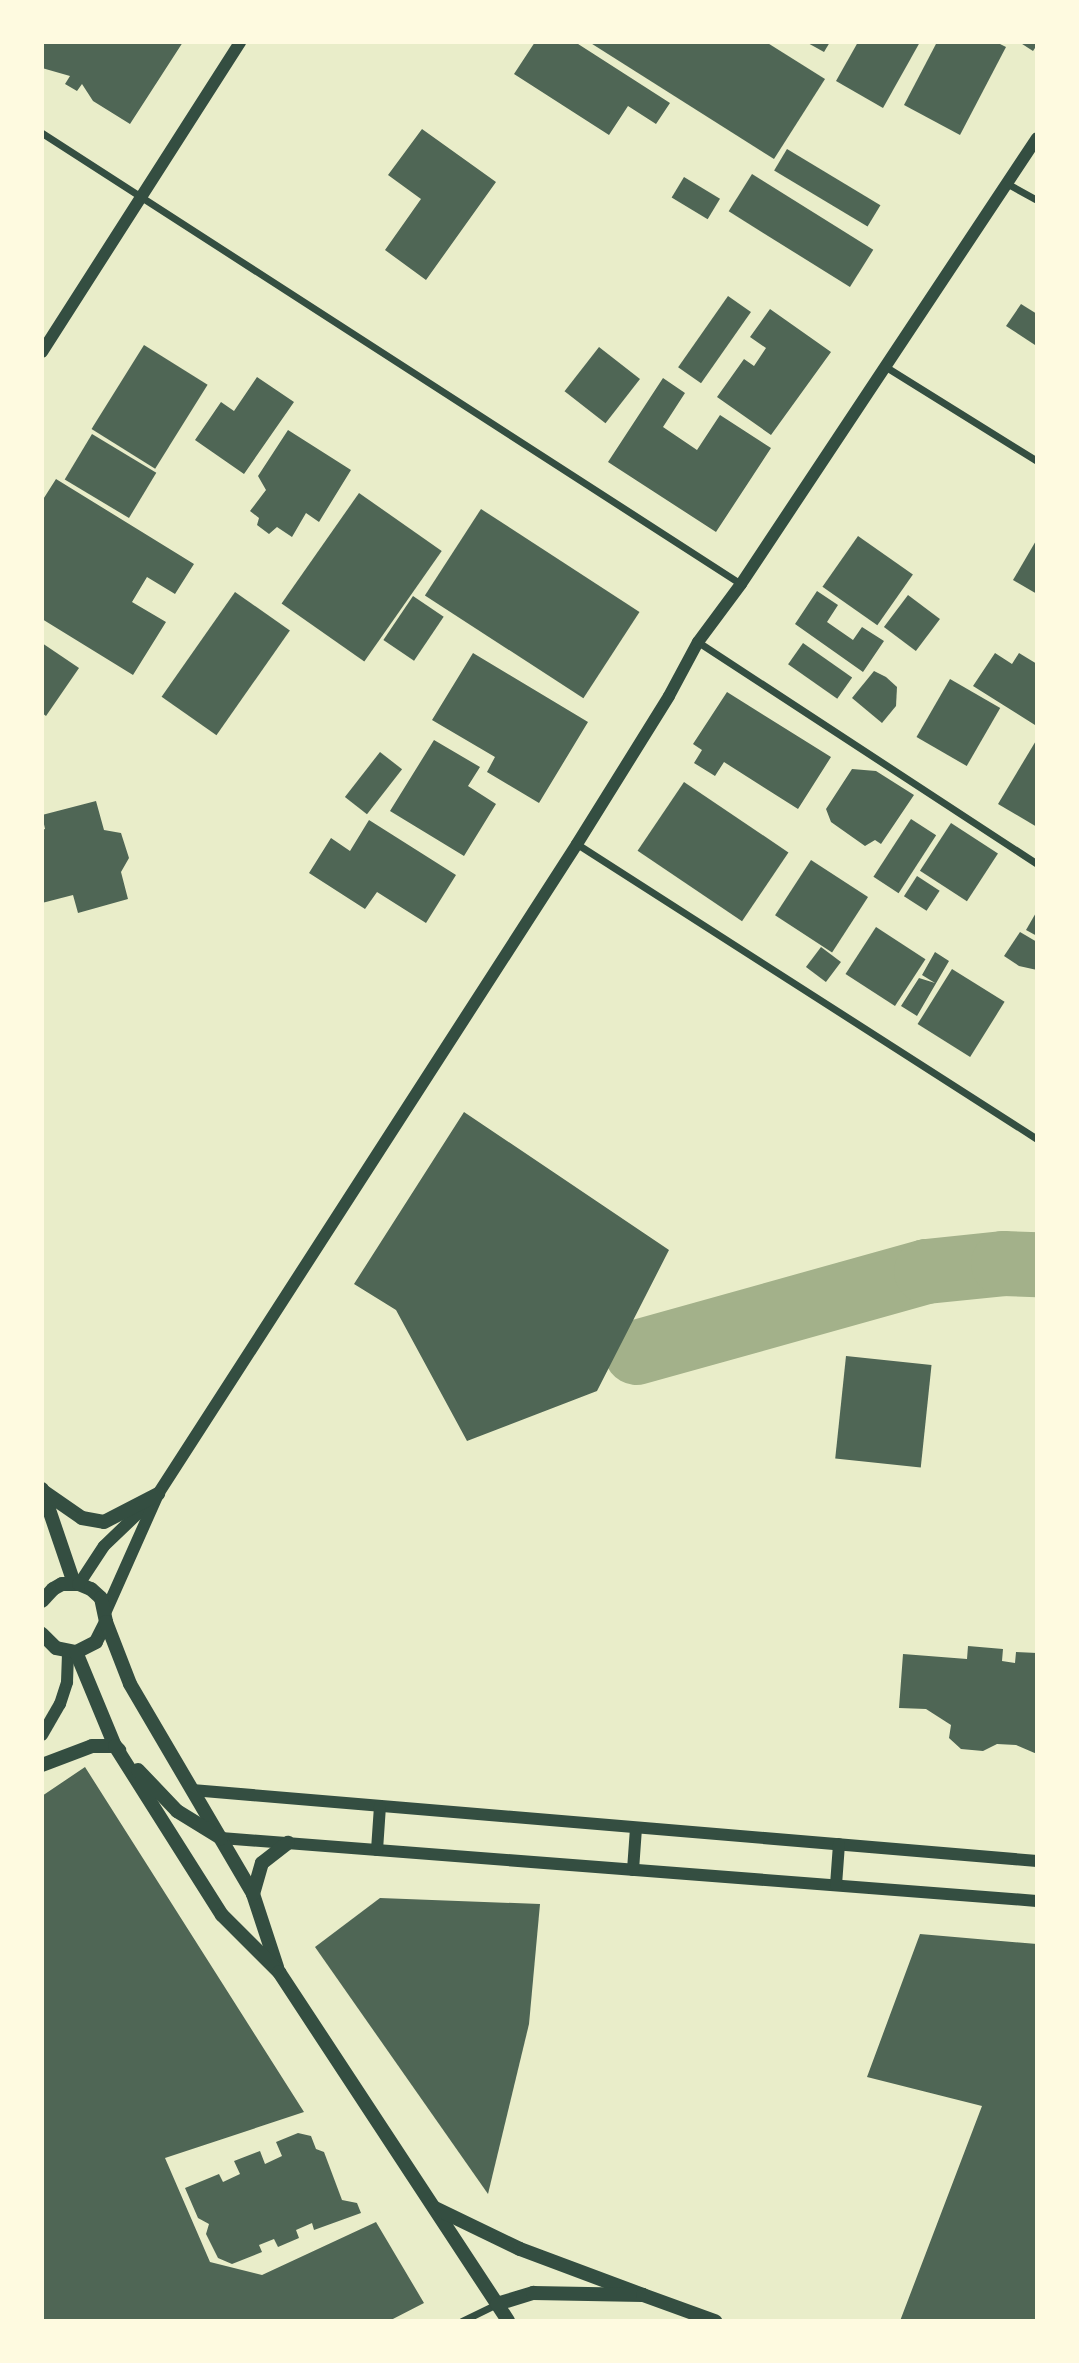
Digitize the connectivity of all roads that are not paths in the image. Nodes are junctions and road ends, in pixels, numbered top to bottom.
1 (240, 42) edge
2 (42, 133) edge
3 (1037, 138) edge
4 (1008, 184) junction
5 (140, 198) junction
6 (1037, 200) edge
7 (42, 352) edge
8 (886, 367) junction
9 (1037, 461) edge
10 (741, 584) junction
11 (698, 642) junction
12 (576, 844) junction
13 (1037, 864) edge
14 (1037, 1139) edge
15 (42, 1490) edge
16 (158, 1494) junction
17 (76, 1583) junction
18 (42, 1601) edge
19 (106, 1616) junction
20 (42, 1634) edge
21 (72, 1652) junction
22 (42, 1735) edge
23 (115, 1746) junction
24 (42, 1765) edge
25 (192, 1790) junction
26 (380, 1806) junction
27 (636, 1828) junction
28 (220, 1838) junction
29 (288, 1843) junction
30 (839, 1844) junction
31 (377, 1850) junction
32 (1037, 1861) edge
33 (633, 1870) junction
34 (836, 1885) junction
35 (253, 1894) junction
36 (1037, 1901) edge
37 (279, 1972) junction
38 (432, 2207) junction
39 (643, 2295) junction
40 (497, 2304) junction
41 (508, 2320) edge
42 (462, 2321) edge
43 (523, 2321) edge
44 (715, 2321) edge

1 - 5 street
2 - 5 street
3 - 4 street
4 - 6 street
4 - 8 street
5 - 7 street
5 - 10 street
8 - 9 street
8 - 10 street
10 - 11 street
11 - 12 street
11 - 13 street
12 - 14 street
12 - 16 street
15 - 16 main road
15 - 17 main road
16 - 17 street
16 - 19 street
17 - 18 main road
17 - 19 main road
19 - 21 main road
19 - 25 main road
20 - 21 main road
21 - 22 street
21 - 23 main road
23 - 24 main road
23 - 28 main road
23 - 37 main road
25 - 26 street
25 - 28 main road
26 - 27 street
26 - 31 street
27 - 30 street
27 - 33 street
28 - 29 street
28 - 35 main road
29 - 31 street
29 - 35 main road
30 - 32 street
30 - 34 street
31 - 33 street
33 - 34 street
34 - 36 street
35 - 37 main road
37 - 38 main road
38 - 39 main road
38 - 40 main road
39 - 40 main road
39 - 44 main road
40 - 41 main road
40 - 42 street
41 - 43 main road

